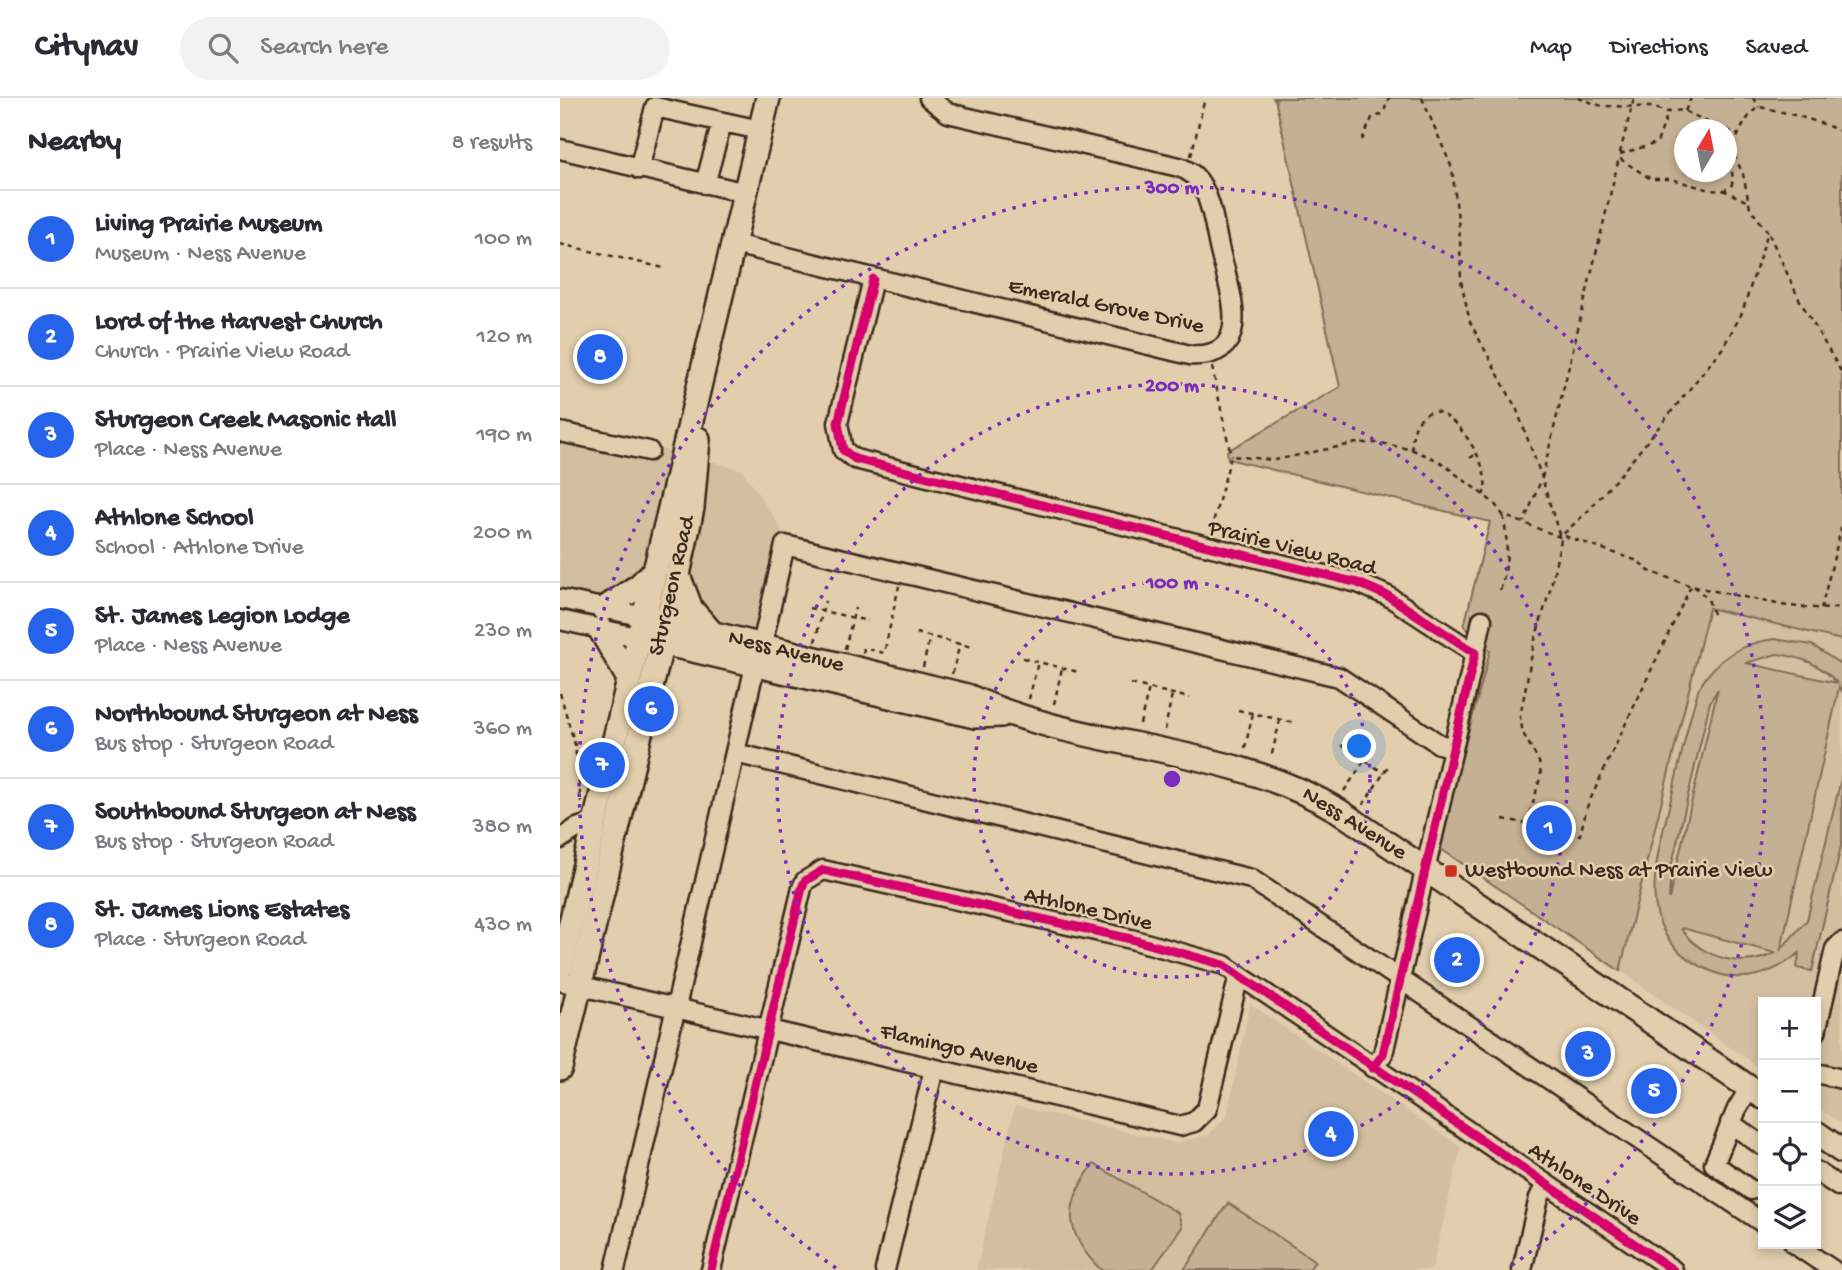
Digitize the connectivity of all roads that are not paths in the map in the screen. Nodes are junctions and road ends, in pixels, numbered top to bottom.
1 (768, 98) edge
2 (929, 98) edge
3 (722, 122) junction
4 (760, 130) junction
5 (560, 149) edge
6 (639, 169) junction
7 (705, 184) junction
8 (746, 193) junction
9 (734, 244) junction
10 (873, 279) junction
11 (560, 432) edge
12 (649, 451) dead end
13 (667, 572) junction
14 (560, 599) edge
15 (602, 619) junction
16 (560, 620) edge
17 (1482, 620) dead end
18 (653, 630) junction
19 (712, 633) junction
20 (1475, 653) junction
21 (758, 655) junction
22 (629, 679) junction
23 (1453, 748) junction
24 (735, 753) junction
25 (588, 813) junction
26 (560, 839) edge
27 (1425, 869) junction
28 (1842, 942) edge
29 (560, 970) edge
30 (1239, 975) junction
31 (1400, 978) junction
32 (570, 983) edge
33 (676, 1008) junction
34 (1821, 1010) edge
35 (769, 1029) junction
36 (560, 1068) edge
37 (1373, 1068) junction
38 (934, 1069) junction
39 (1821, 1074) edge
40 (1842, 1079) edge
41 (1756, 1093) edge
42 (1730, 1123) junction
43 (1758, 1143) edge
44 (1821, 1174) edge
45 (1546, 1184) junction
46 (1842, 1184) edge
47 (1751, 1190) dead end
48 (1758, 1220) edge
49 (1802, 1249) edge
50 (615, 1270) edge
51 (711, 1270) edge
52 (885, 1270) edge
53 (1522, 1270) edge
54 (1673, 1270) edge
55 (1833, 1270) edge

1 - 4 main road, Sturgeon Road
2 - 10 street, Emerald Grove Drive
3 - 4 street
3 - 6 street
3 - 7 street
4 - 8 main road, Sturgeon Road
5 - 6 street
6 - 7 street
7 - 8 street
8 - 9 main road, Sturgeon Road
9 - 10 street, Emerald Grove Drive
9 - 13 main road, Sturgeon Road
10 - 20 street, Prairie View Road
11 - 12 street
13 - 15 main road
13 - 18 main road, Sturgeon Road
13 - 19 main road
14 - 15 street, Ness Avenue
15 - 16 street, Ness Avenue
15 - 18 street, Ness Avenue
15 - 22 main road
17 - 20 street
18 - 19 main road, Ness Avenue
18 - 21 main road, Ness Avenue
18 - 22 main road, Sturgeon Road
18 - 32 main road, Sturgeon Road
19 - 21 main road, Ness Avenue
20 - 23 street
21 - 23 street
21 - 24 street
21 - 27 main road, Ness Avenue
22 - 25 main road, Sturgeon Road
23 - 27 street
24 - 31 street
24 - 33 street
25 - 26 street
25 - 29 main road, Sturgeon Road
27 - 31 street
27 - 41 main road, Ness Avenue
28 - 34 street
30 - 35 street, Athlone Drive
30 - 37 street, Athlone Drive
30 - 38 street, Flamingo Avenue
31 - 37 street
31 - 48 street
32 - 33 street, Flamingo Avenue
32 - 36 main road, Sturgeon Road
33 - 35 street, Flamingo Avenue
33 - 50 street
35 - 38 street, Flamingo Avenue
35 - 51 street, Athlone Drive
37 - 45 street, Athlone Drive
38 - 52 street
39 - 40 street
41 - 42 street
42 - 43 street
42 - 47 street
44 - 46 street
45 - 53 street
45 - 54 street, Athlone Drive
49 - 55 street

